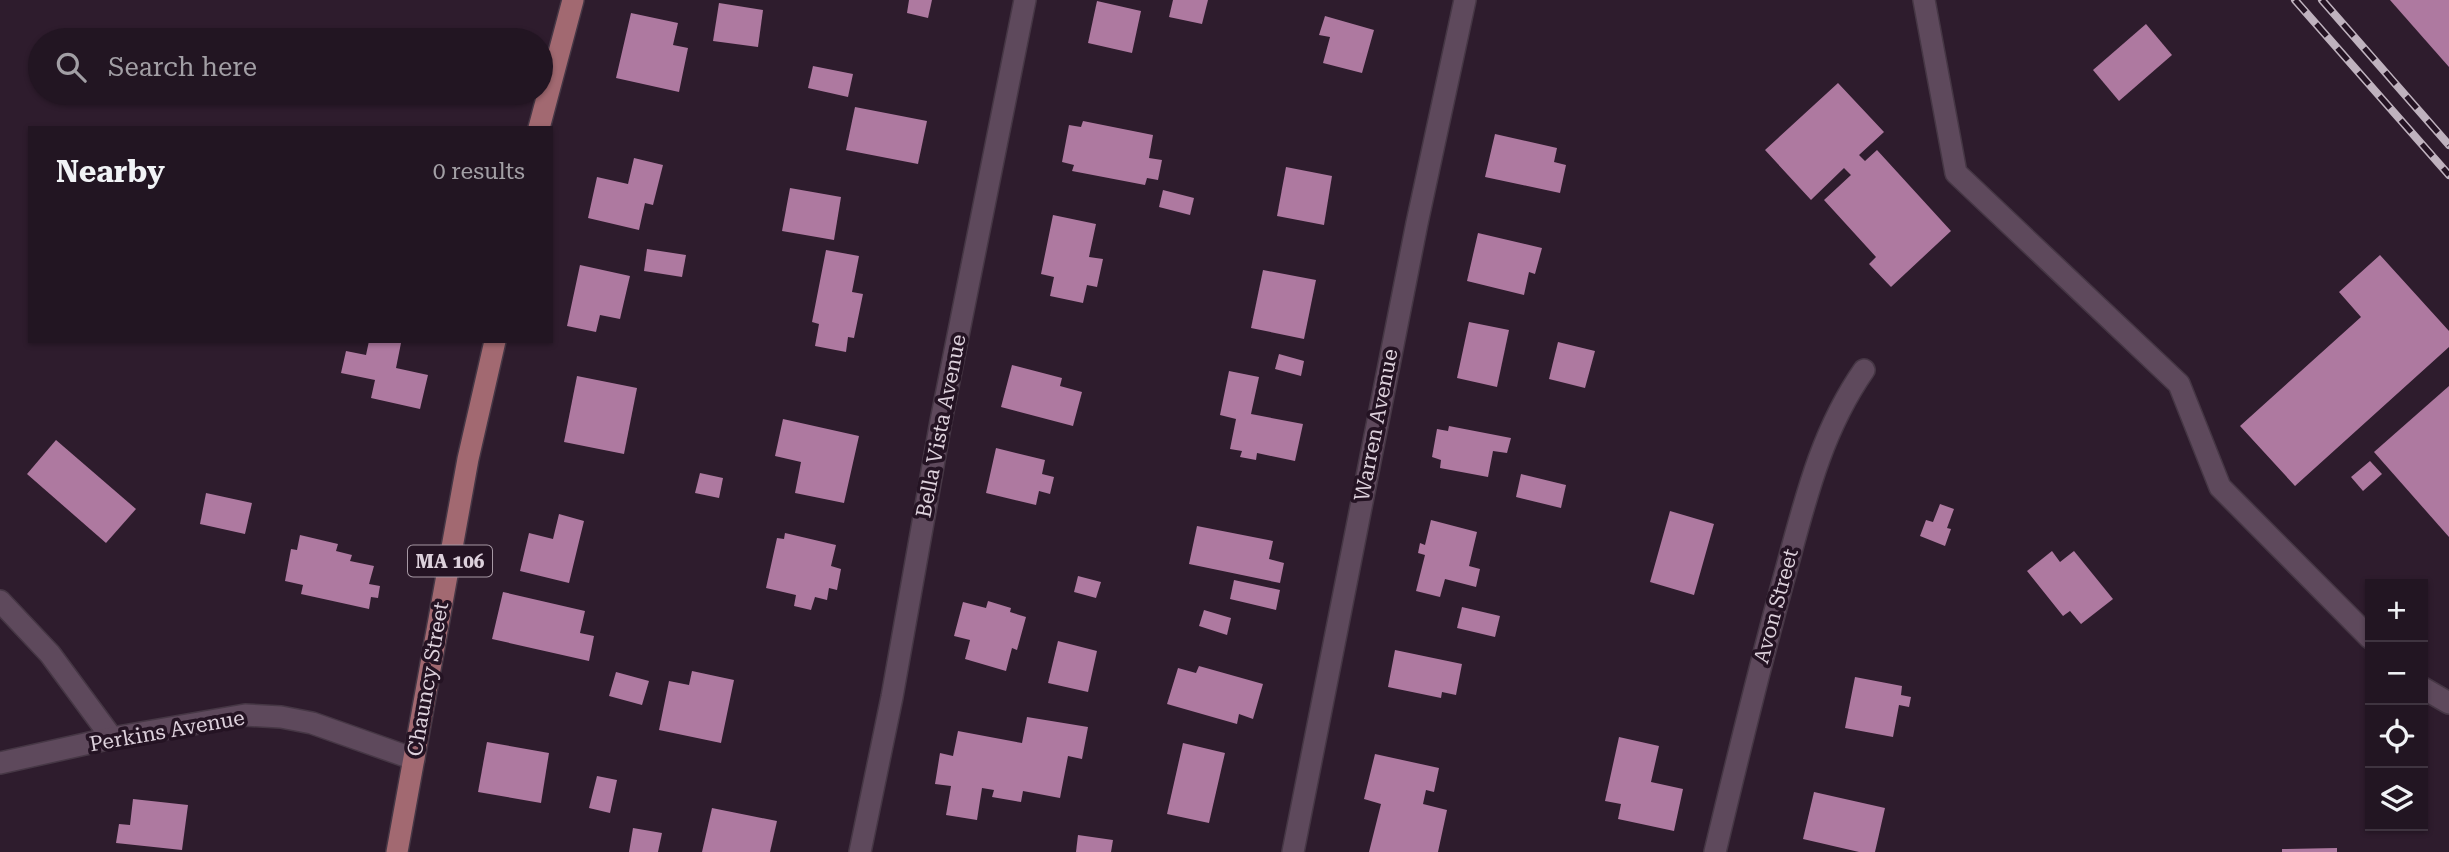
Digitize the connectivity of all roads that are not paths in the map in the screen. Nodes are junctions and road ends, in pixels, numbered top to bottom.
1 (573, 0) edge
2 (1025, 0) edge
3 (1465, 0) edge
4 (1924, 0) edge
5 (553, 75) edge
6 (545, 105) edge
7 (540, 126) edge
8 (495, 343) edge
9 (1864, 370) dead end
10 (0, 601) edge
11 (2365, 633) edge
12 (2428, 691) edge
13 (2449, 703) edge
14 (112, 738) junction
15 (414, 759) junction
16 (0, 763) edge
17 (397, 852) edge
18 (860, 852) edge
19 (1293, 852) edge
20 (1715, 852) edge

1 - 5 main road
2 - 18 street, Bella Vista Avenue
3 - 19 street, Warren Avenue
4 - 11 street
6 - 7 main road
8 - 15 main road, Chauncy Street / MA 106
9 - 20 street, Avon Street
10 - 14 street
12 - 13 street
14 - 15 street, Perkins Avenue
14 - 16 street, Perkins Avenue
15 - 17 main road, Chauncy Street / MA 106

